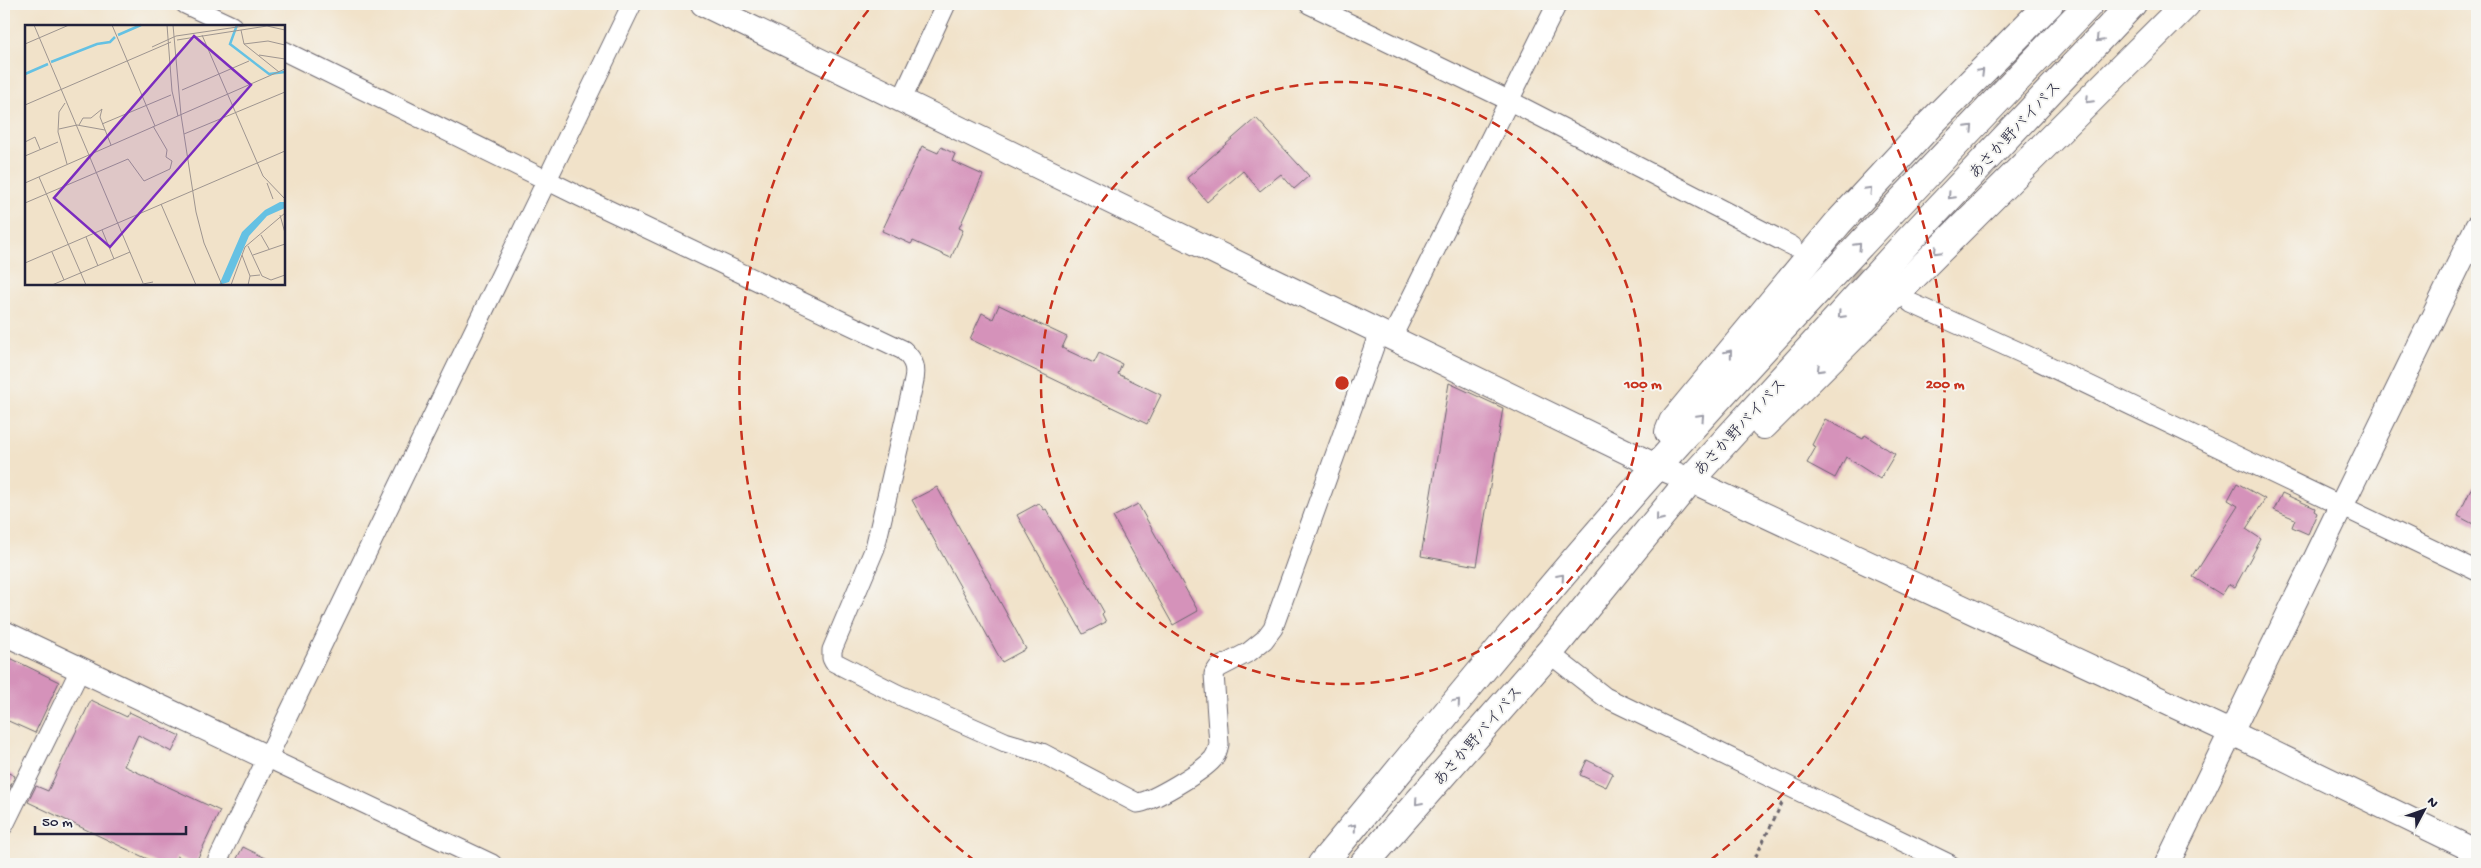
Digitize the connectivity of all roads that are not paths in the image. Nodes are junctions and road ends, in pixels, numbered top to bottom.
1 (185, 4) edge
2 (632, 4) edge
3 (704, 4) edge
4 (946, 4) edge
5 (1309, 4) edge
6 (1557, 4) edge
7 (2049, 4) edge
8 (2089, 4) edge
9 (2132, 4) edge
10 (2186, 4) edge
11 (230, 25) edge
12 (285, 51) edge
13 (902, 98) junction
14 (1510, 101) junction
15 (546, 178) junction
16 (2477, 227) edge
17 (1792, 246) tunnel mouth
18 (1901, 300) junction
19 (1386, 334) junction
20 (1656, 466) junction
21 (1690, 480) junction
22 (2343, 507) junction
23 (2477, 571) edge
24 (4, 633) edge
25 (1549, 654) junction
26 (80, 670) junction
27 (2230, 732) junction
28 (268, 758) junction
29 (4, 825) edge
30 (2477, 852) edge
31 (216, 864) edge
32 (492, 864) edge
33 (1322, 864) edge
34 (1364, 864) edge
35 (1949, 864) edge
36 (2167, 864) edge

1 - 11 street
2 - 15 street
3 - 13 street
4 - 13 street
5 - 14 street
6 - 14 street
20 -> 7 highway
20 -> 8 highway, あさか野バイパス
9 -> 21 highway, あさか野バイパス
10 -> 18 highway
12 - 15 street
13 - 19 street
14 - 17 street
14 - 19 street
15 - 19 street
15 - 28 street
16 - 22 street
18 -> 21 highway
18 - 22 street
19 - 20 street
20 - 21 street
33 -> 20 highway, あさか野バイパス
21 -> 25 highway, あさか野バイパス
21 - 27 street
22 - 23 street
22 - 27 street
24 - 26 street
25 -> 34 highway, あさか野バイパス
25 - 35 street
26 - 28 street
26 - 29 street
27 - 30 street
27 - 36 street
28 - 31 street
28 - 32 street

